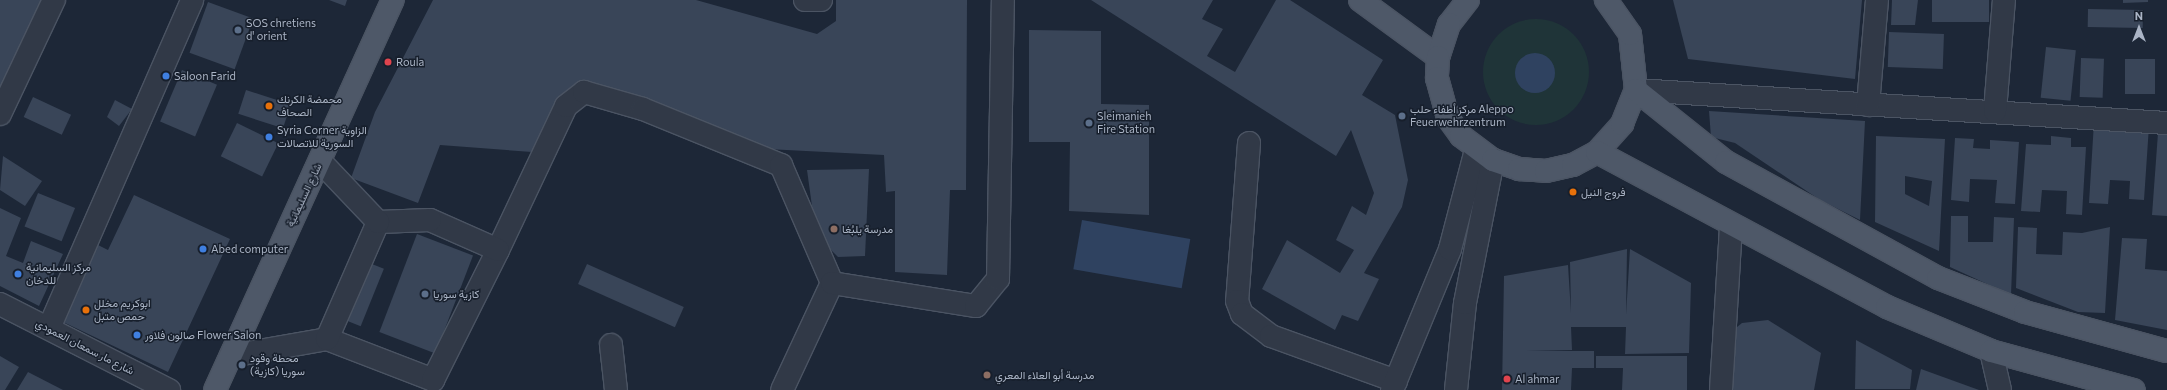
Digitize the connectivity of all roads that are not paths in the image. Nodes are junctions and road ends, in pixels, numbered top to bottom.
1 (54, 0) edge
2 (192, 0) edge
3 (393, 0) edge
4 (805, 0) edge
5 (821, 0) edge
6 (1003, 0) edge
7 (1360, 0) edge
8 (1468, 0) edge
9 (1606, 0) edge
10 (1878, 0) edge
11 (2004, 0) edge
12 (1438, 56) junction
13 (1636, 90) junction
14 (1868, 105) junction
15 (1995, 111) junction
16 (0, 114) edge
17 (2167, 123) edge
18 (1249, 143) dead end
19 (1597, 152) junction
20 (1485, 155) junction
21 (320, 161) junction
22 (378, 222) junction
23 (1730, 226) junction
24 (498, 250) junction
25 (832, 283) junction
26 (0, 304) edge
27 (49, 328) junction
28 (327, 339) junction
29 (611, 345) dead end
30 (1991, 351) junction
31 (2167, 351) edge
32 (231, 356) junction
33 (1394, 386) edge
34 (169, 390) edge
35 (215, 390) edge
36 (616, 390) edge
37 (782, 390) edge
38 (1456, 390) edge
39 (1721, 390) edge
40 (2000, 390) edge
41 (2134, 390) edge

1 - 16 street
2 - 27 street
3 - 21 main road, شارع السليمانية
4 - 5 street
6 - 25 street
7 - 12 main road
8 - 12 main road
9 - 13 main road
10 - 14 street
11 - 15 street
12 - 20 main road
13 - 14 street
13 - 19 main road
13 - 31 main road
14 - 15 street
15 - 17 street
18 - 33 street
19 - 20 main road
19 - 23 main road
20 - 33 street
20 - 38 street
21 - 22 street
21 - 32 main road, شارع السليمانية
22 - 24 street
22 - 28 street
23 - 30 main road
23 - 39 street
24 - 25 street
24 - 28 street
25 - 37 street
26 - 27 street, شارع مار سمعان العمودي
27 - 34 street, شارع مار سمعان العمودي
28 - 32 street
29 - 36 street
30 - 40 street
30 - 41 main road
32 - 35 main road, شارع السليمانية

